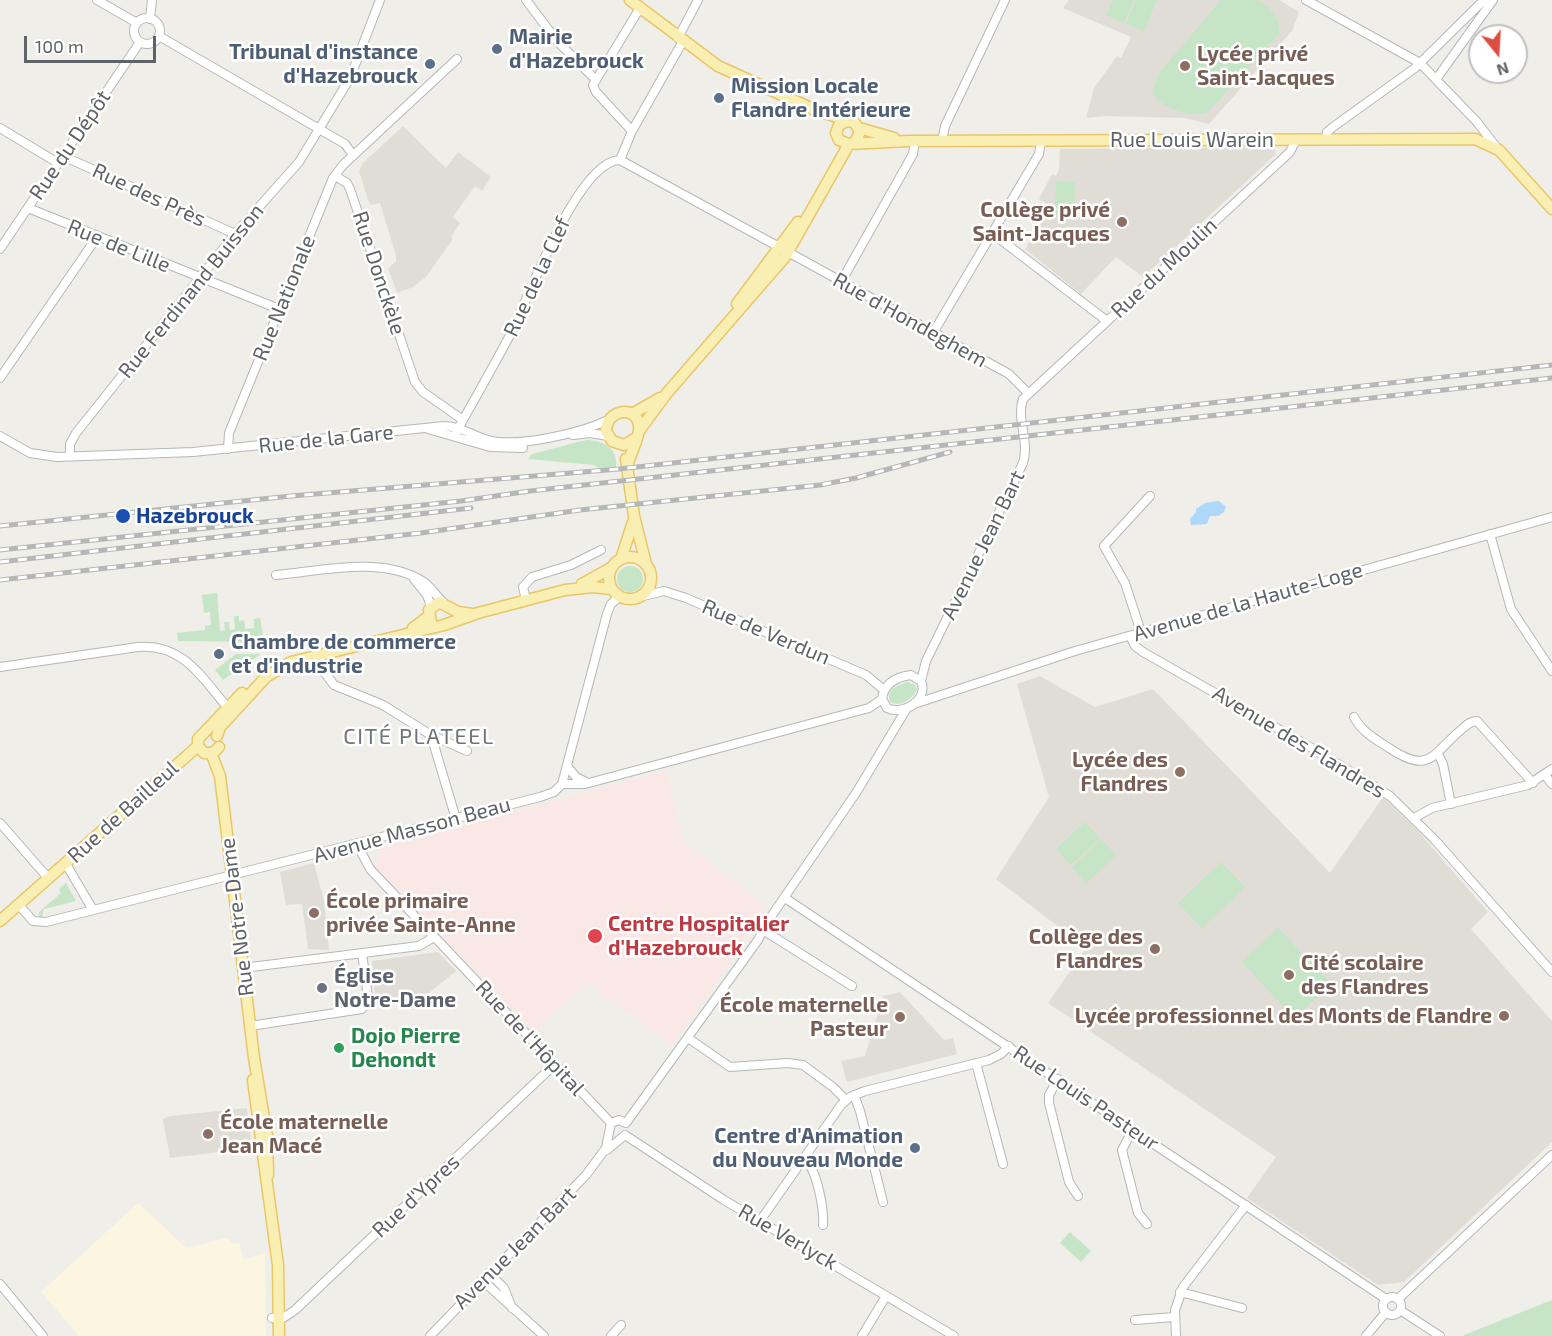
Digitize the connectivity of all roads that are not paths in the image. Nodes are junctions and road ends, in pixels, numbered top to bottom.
1 (97, 0) edge
2 (152, 0) edge
3 (380, 0) edge
4 (526, 0) edge
5 (630, 0) edge
6 (698, 0) edge
7 (1005, 0) edge
8 (1306, 0) edge
9 (1484, 0) edge
10 (1493, 0) edge
11 (640, 8) junction
12 (150, 19) junction
13 (137, 23) junction
14 (159, 36) junction
15 (681, 40) junction
16 (140, 42) junction
17 (457, 59) dead end
18 (1420, 63) junction
19 (1437, 78) junction
20 (595, 79) junction
21 (813, 109) junction
22 (1469, 114) junction
23 (847, 121) junction
24 (0, 128) edge
25 (859, 128) junction
26 (320, 130) junction
27 (632, 130) junction
28 (837, 135) junction
29 (1475, 139) junction
30 (1296, 140) junction
31 (1326, 140) junction
32 (912, 141) junction
33 (942, 141) junction
34 (1041, 141) junction
35 (852, 143) junction
36 (1496, 147) junction
37 (353, 155) junction
38 (61, 159) junction
39 (620, 160) junction
40 (335, 176) junction
41 (28, 208) junction
42 (1552, 209) edge
43 (992, 233) junction
44 (235, 234) junction
45 (98, 237) junction
46 (0, 249) edge
47 (785, 250) junction
48 (199, 279) junction
49 (841, 282) junction
50 (279, 309) junction
51 (1107, 321) junction
52 (933, 333) junction
53 (0, 378) edge
54 (667, 393) junction
55 (1028, 393) junction
56 (632, 414) junction
57 (608, 420) junction
58 (458, 428) junction
59 (638, 435) junction
60 (0, 436) edge
61 (608, 436) junction
62 (618, 444) junction
63 (228, 448) junction
64 (70, 456) junction
65 (628, 464) junction
66 (1150, 496) dead end
67 (634, 516) junction
68 (1552, 516) edge
69 (1490, 534) junction
70 (601, 550) dead end
71 (621, 559) junction
72 (646, 564) junction
73 (611, 568) junction
74 (276, 575) dead end
75 (411, 577) junction
76 (611, 589) junction
77 (565, 590) junction
78 (643, 596) junction
79 (619, 597) junction
80 (526, 600) junction
81 (447, 605) junction
82 (430, 612) junction
83 (478, 613) junction
84 (442, 625) junction
85 (1141, 632) junction
86 (1130, 636) junction
87 (319, 655) junction
88 (926, 661) junction
89 (0, 667) edge
90 (1552, 671) edge
91 (906, 675) junction
92 (923, 684) junction
93 (945, 692) junction
94 (883, 695) junction
95 (910, 706) junction
96 (228, 708) junction
97 (888, 710) junction
98 (1354, 717) dead end
99 (203, 733) junction
100 (431, 735) junction
101 (890, 735) junction
102 (216, 745) junction
103 (198, 746) junction
104 (467, 751) dead end
105 (1438, 754) junction
106 (567, 766) junction
107 (1549, 772) edge
108 (590, 783) junction
109 (1533, 783) junction
110 (562, 784) junction
111 (1552, 784) edge
112 (1451, 804) junction
113 (1414, 818) junction
114 (456, 819) junction
115 (0, 823) edge
116 (357, 844) junction
117 (66, 864) junction
118 (232, 877) junction
119 (49, 879) junction
120 (785, 898) junction
121 (19, 905) junction
122 (93, 910) junction
123 (0, 921) edge
124 (763, 930) junction
125 (434, 937) junction
126 (362, 953) junction
127 (243, 968) junction
128 (1552, 972) edge
129 (852, 986) dead end
130 (250, 1026) junction
131 (688, 1038) junction
132 (1009, 1046) junction
133 (976, 1063) junction
134 (555, 1064) junction
135 (1058, 1079) junction
136 (850, 1097) junction
137 (626, 1123) junction
138 (611, 1128) junction
139 (1132, 1129) junction
140 (622, 1136) junction
141 (1552, 1155) edge
142 (803, 1158) junction
143 (599, 1159) junction
144 (1003, 1164) dead end
145 (1078, 1196) dead end
146 (883, 1202) dead end
147 (1246, 1205) junction
148 (760, 1221) junction
149 (1147, 1224) dead end
150 (823, 1225) dead end
151 (489, 1273) junction
152 (482, 1280) junction
153 (0, 1284) edge
154 (1180, 1292) junction
155 (886, 1296) junction
156 (1386, 1299) junction
157 (1398, 1299) junction
158 (1242, 1308) dead end
159 (1400, 1310) junction
160 (513, 1311) junction
161 (1386, 1312) junction
162 (1174, 1317) junction
163 (275, 1318) junction
164 (1135, 1320) dead end
165 (621, 1325) dead end
166 (43, 1336) edge
167 (272, 1336) edge
168 (279, 1336) edge
169 (430, 1336) edge
170 (544, 1336) edge
171 (611, 1336) edge
172 (862, 1336) edge
173 (954, 1336) edge
174 (1176, 1336) edge
175 (1366, 1336) edge
176 (1440, 1336) edge

1 - 13 street
2 - 12 street
3 - 26 street, Rue Ferdinand Buisson
4 - 20 street
5 - 11 main road
6 - 15 street
7 - 33 street
8 - 18 street
9 - 18 street
10 - 19 street
11 - 15 main road
11 - 20 street
12 - 13 street
12 - 14 street
13 - 16 street
14 - 16 street
14 - 26 street
15 - 21 main road
15 - 27 street
16 - 38 street, Rue du Dépôt
17 - 37 street, Rue Nationale
18 - 19 street
18 - 31 street
19 - 22 street
20 - 27 street
21 - 23 main road
21 - 28 main road
22 - 29 street
22 - 36 street
23 - 25 main road
23 - 28 main road
24 - 38 street, Rue des Près
25 - 32 main road, Rue Louis Warein
25 - 35 main road
26 - 37 street
26 - 44 street, Rue Ferdinand Buisson
27 - 39 street
28 - 35 main road
28 - 47 main road
29 - 31 main road, Rue Louis Warein
29 - 36 main road
30 - 31 main road, Rue Louis Warein
30 - 34 main road, Rue Louis Warein
30 - 51 street, Rue du Moulin
32 - 33 main road, Rue Louis Warein
32 - 35 main road, Rue Louis Warein
32 - 49 street
33 - 34 main road, Rue Louis Warein
34 - 43 street
35 - 47 main road
36 - 42 main road
37 - 40 street, Rue Nationale
38 - 41 street, Rue du Dépôt
38 - 44 street, Rue des Près
39 - 47 street, Rue d'Hondeghem
39 - 58 street, Rue de la Clef
40 - 50 street, Rue Nationale
40 - 58 street, Rue Donckèle
41 - 45 street, Rue de Lille
41 - 46 street, Rue du Dépôt
43 - 51 street
43 - 52 street
44 - 48 street, Rue Ferdinand Buisson
45 - 48 street, Rue de Lille
45 - 53 street
47 - 49 street, Rue d'Hondeghem
47 - 54 main road
48 - 50 street, Rue de Lille
48 - 64 street, Rue Ferdinand Buisson
49 - 52 street, Rue d'Hondeghem
50 - 63 street, Rue Nationale
51 - 55 street, Rue du Moulin
52 - 55 street, Rue d'Hondeghem
54 - 56 main road
54 - 59 main road
55 - 88 street, Avenue Jean Bart
56 - 57 main road
56 - 59 main road
57 - 58 street
57 - 61 main road
58 - 61 street
58 - 63 street, Rue de la Gare
59 - 62 main road
59 - 65 main road
60 - 64 street, Rue de la Gare
61 - 62 main road
62 - 65 main road
63 - 64 street, Rue de la Gare
65 - 67 main road
66 - 85 street
67 - 71 main road
67 - 72 main road
68 - 69 street, Avenue de la Haute-Loge
69 - 85 street, Avenue de la Haute-Loge
69 - 90 street
70 - 80 street
71 - 72 main road
71 - 73 main road
72 - 78 main road
73 - 76 main road
73 - 77 main road
74 - 75 street
75 - 81 street
75 - 82 street
76 - 77 main road
76 - 79 main road
77 - 80 main road
78 - 79 main road
78 - 94 street, Rue de Verdun
79 - 106 street
80 - 83 main road
81 - 82 main road
81 - 83 main road
81 - 84 main road
82 - 84 main road
82 - 96 main road
83 - 84 main road
84 - 87 main road
85 - 86 street, Avenue de la Haute-Loge
86 - 93 street, Avenue de la Haute-Loge
86 - 113 street, Avenue des Flandres
87 - 100 street
87 - 102 main road
88 - 91 street, Avenue Jean Bart
88 - 92 street, Avenue Jean Bart
89 - 96 street
91 - 92 street
91 - 94 street
92 - 93 street
92 - 95 street
93 - 95 street, Avenue de la Haute-Loge
94 - 97 street
94 - 108 street, Avenue Masson Beau
95 - 97 street
95 - 101 street
96 - 99 main road
97 - 101 street
98 - 105 street
99 - 102 main road
99 - 103 main road
100 - 104 street
100 - 114 street
101 - 120 street
102 - 103 main road
102 - 118 main road, Rue Notre-Dame
103 - 117 main road, Rue de Bailleul
105 - 109 street
105 - 112 street
106 - 108 street
106 - 110 street
107 - 109 street
107 - 111 street
108 - 110 street, Avenue Masson Beau
109 - 112 street
110 - 114 street, Avenue Masson Beau
112 - 113 street
113 - 128 street, Avenue des Flandres
114 - 116 street, Avenue Masson Beau
115 - 119 street
116 - 118 street, Avenue Masson Beau
116 - 125 street, Rue de l'Hôpital
117 - 119 main road, Rue de Bailleul
117 - 122 street
118 - 122 street, Avenue Masson Beau
118 - 127 main road, Rue Notre-Dame
119 - 121 main road, Rue de Bailleul
120 - 124 street
120 - 132 street, Rue Louis Pasteur
121 - 122 street, Avenue Masson Beau
121 - 123 main road, Rue de Bailleul
124 - 129 street
124 - 131 street
125 - 126 street
125 - 134 street, Rue de l'Hôpital
126 - 127 street
126 - 130 street
127 - 130 main road, Rue Notre-Dame
130 - 163 main road, Rue Notre-Dame
131 - 136 street
131 - 137 street
132 - 133 street
132 - 135 street, Rue Louis Pasteur
133 - 136 street
133 - 144 street
134 - 138 street, Rue de l'Hôpital
134 - 163 street, Rue d'Ypres
135 - 139 street, Rue Louis Pasteur
135 - 145 street
136 - 142 street
136 - 146 street
137 - 138 street
137 - 140 street
138 - 140 street, Rue de l'Hôpital
138 - 143 street, Avenue Jean Bart
139 - 147 street, Rue Louis Pasteur
139 - 149 street
140 - 143 street, Avenue Jean Bart
140 - 148 street, Rue Verlyck
141 - 157 street
142 - 148 street
142 - 150 street
143 - 151 street, Avenue Jean Bart
147 - 154 street
147 - 156 street, Rue Louis Pasteur
148 - 155 street, Rue Verlyck
151 - 152 street, Avenue Jean Bart
151 - 160 street
152 - 160 street
152 - 169 street, Avenue Jean Bart
153 - 166 street
154 - 158 street
154 - 162 street
155 - 172 street
155 - 173 street, Rue Verlyck
156 - 157 street
156 - 161 street
157 - 159 street
159 - 161 street
159 - 176 street
160 - 170 street
161 - 175 street
162 - 164 street
162 - 174 street
163 - 167 main road, Rue Notre-Dame
163 - 168 main road, Rue Notre-Dame
165 - 171 street

